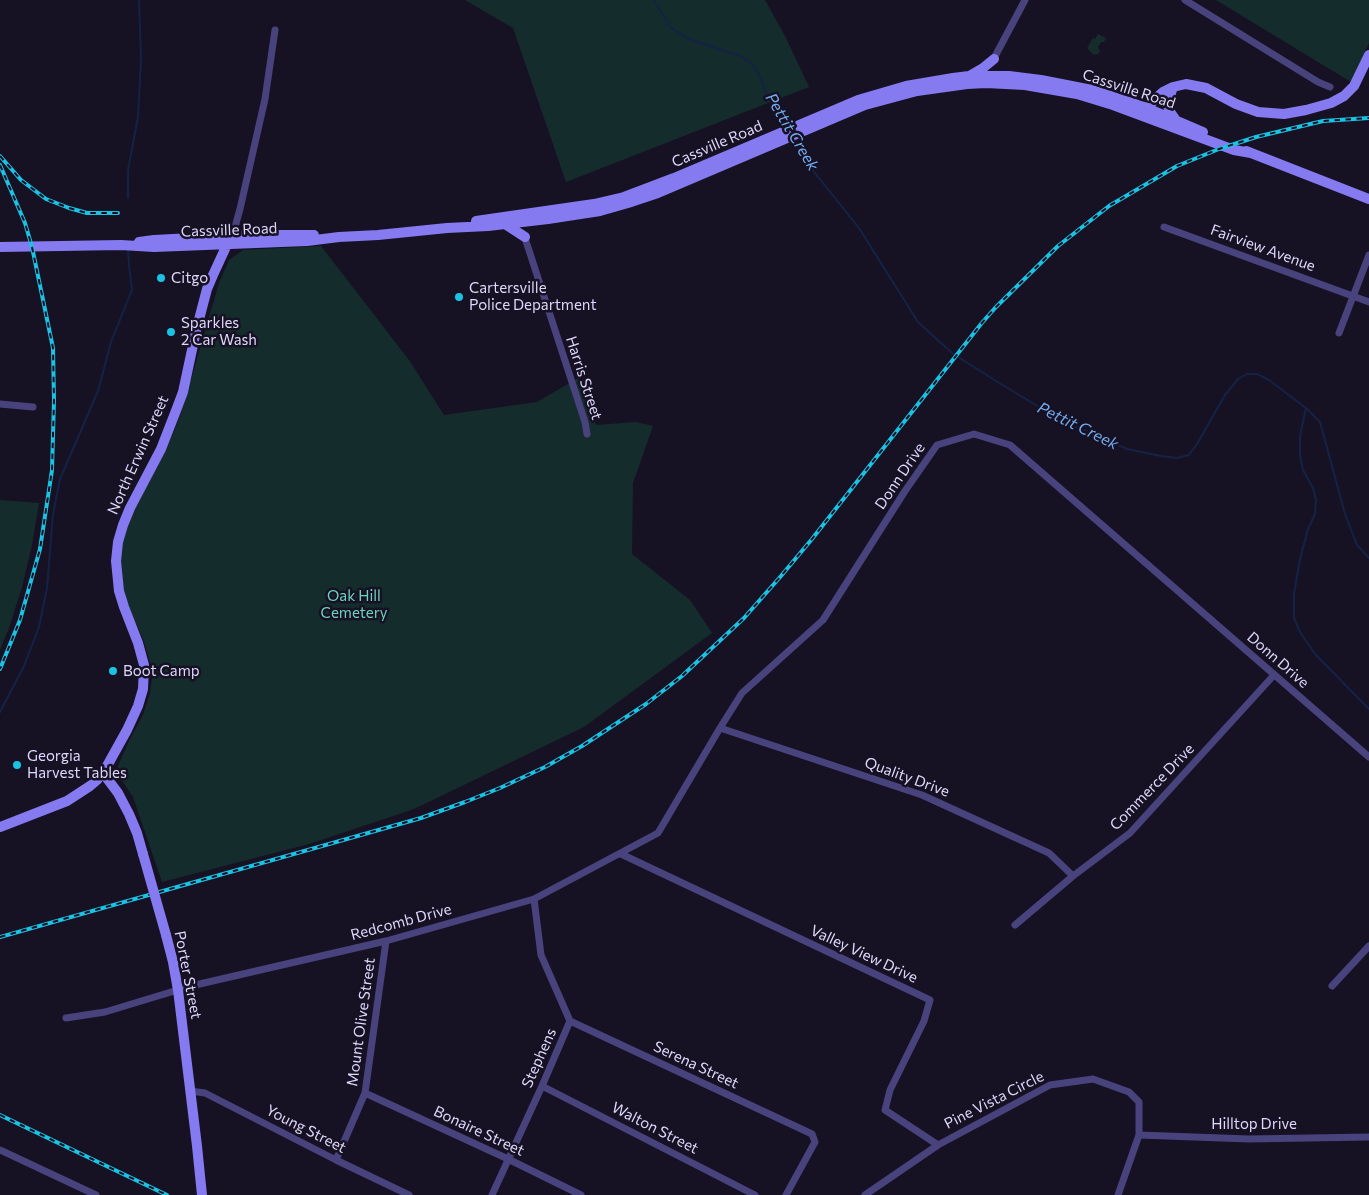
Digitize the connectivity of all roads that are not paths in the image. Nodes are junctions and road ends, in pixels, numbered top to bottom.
1 (1025, 0) edge
2 (1185, 0) edge
3 (275, 30) dead end
4 (1369, 55) edge
5 (995, 57) junction
6 (969, 76) junction
7 (1009, 76) junction
8 (986, 80) junction
9 (1173, 86) junction
10 (1330, 87) dead end
11 (844, 109) junction
12 (1146, 112) junction
13 (1176, 120) junction
14 (1251, 153) junction
15 (1369, 198) edge
16 (520, 218) junction
17 (504, 224) junction
18 (1164, 227) dead end
19 (446, 228) junction
20 (525, 237) junction
21 (229, 240) junction
22 (0, 247) edge
23 (1369, 255) edge
24 (1353, 296) junction
25 (1369, 302) edge
26 (1339, 333) dead end
27 (0, 404) edge
28 (33, 407) dead end
29 (587, 434) dead end
30 (1274, 676) junction
31 (720, 728) junction
32 (1369, 757) edge
33 (103, 773) junction
34 (0, 826) edge
35 (621, 854) junction
36 (1072, 876) junction
37 (534, 899) junction
38 (1015, 925) dead end
39 (386, 941) junction
40 (1369, 946) edge
41 (1332, 986) dead end
42 (178, 990) junction
43 (66, 1018) dead end
44 (570, 1021) junction
45 (542, 1086) junction
46 (190, 1091) junction
47 (365, 1093) junction
48 (1139, 1135) junction
49 (1369, 1137) edge
50 (938, 1145) junction
51 (0, 1150) edge
52 (508, 1159) junction
53 (336, 1160) junction
54 (789, 1194) edge
55 (96, 1195) edge
56 (202, 1195) edge
57 (409, 1195) edge
58 (492, 1195) edge
59 (582, 1195) edge
60 (755, 1195) edge
61 (864, 1195) edge
62 (1118, 1195) edge

1 - 5 street
2 - 10 street
3 - 21 street, North Erwin Street
4 - 9 main road
5 - 6 main road
5 - 7 main road
5 - 8 street
6 - 8 main road, Cassville Road
6 - 11 main road, Cassville Road
7 - 8 main road, Cassville Road
7 - 12 main road, Cassville Road
8 - 11 main road, Cassville Road
8 - 12 main road, Cassville Road
9 - 12 main road
9 - 13 main road
11 - 16 main road, Cassville Road
12 - 13 main road, Cassville Road
12 - 14 main road, Cassville Road
13 - 14 main road, Cassville Road
14 - 15 main road, Cassville Road
16 - 17 main road, Cassville Road
16 - 19 main road, Cassville Road
16 - 20 street, Harris Street
17 - 19 main road, Cassville Road
17 - 20 main road
18 - 24 street, Fairview Avenue
19 - 21 main road, Cassville Road
20 - 29 street, Harris Street
21 - 22 main road, Cassville Road
21 - 33 main road, North Erwin Street
23 - 24 street
24 - 25 street, Fairview Avenue
24 - 26 street
27 - 28 street
30 - 31 street, Donn Drive
30 - 32 street, Donn Drive
30 - 36 street, Commerce Drive
31 - 35 street, Donn Drive
31 - 36 street, Quality Drive
33 - 34 main road, North Erwin Street
33 - 42 main road, Porter Street, bridge
35 - 37 street, Redcomb Drive
35 - 50 street, Valley View Drive
36 - 38 street, Commerce Drive
37 - 39 street, Redcomb Drive
37 - 44 street, Stephens
39 - 42 street, Redcomb Drive
39 - 47 street, Mount Olive Street
40 - 41 street
42 - 43 street, Redcomb Drive
42 - 46 main road, Porter Street
44 - 45 street, Stephens
44 - 54 street, Serena Street
45 - 52 street, Stephens
45 - 60 street, Walton Street
46 - 53 street, Young Street
46 - 56 main road, Porter Street
47 - 52 street, Bonaire Street
47 - 53 street, Mount Olive Street
48 - 49 street, Hilltop Drive
48 - 50 street, Pine Vista Circle
48 - 62 street, Pine Vista Circle
50 - 61 street, Pine Vista Circle
51 - 55 street
52 - 58 street, Stephens
52 - 59 street, Bonaire Street
53 - 57 street, Young Street

